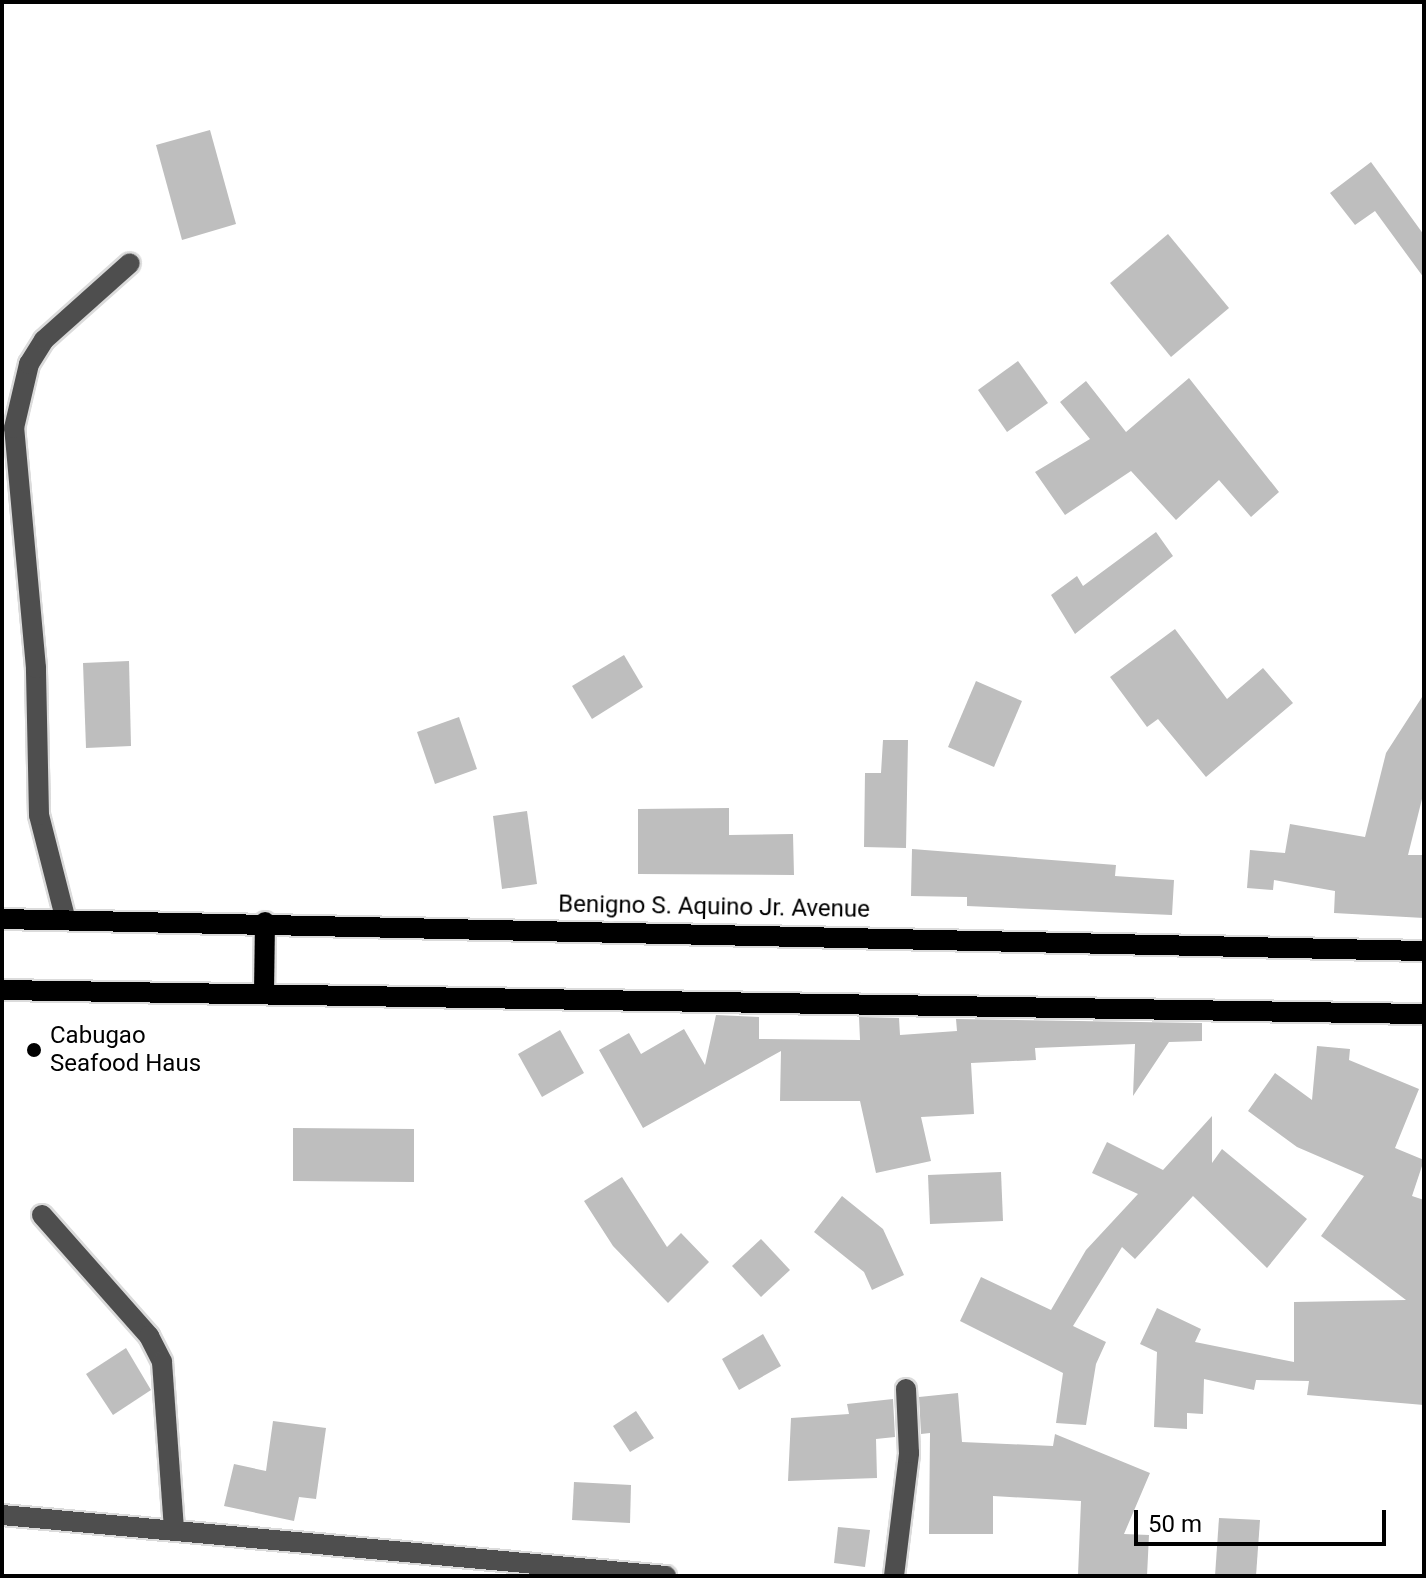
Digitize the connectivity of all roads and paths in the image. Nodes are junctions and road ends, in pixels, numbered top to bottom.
1 (130, 263) dead end
2 (8, 430) edge
3 (65, 917) junction
4 (2, 919) edge
5 (265, 922) junction
6 (1424, 951) edge
7 (2, 990) edge
8 (264, 993) junction
9 (1424, 1014) edge
10 (42, 1215) dead end
11 (906, 1389) dead end
12 (2, 1515) edge
13 (174, 1530) junction
14 (666, 1576) edge
15 (894, 1576) edge

1 - 2 street
2 - 3 street
3 - 4 main road, Benigno S. Aquino Jr. Avenue
3 - 5 main road, Benigno S. Aquino Jr. Avenue
5 - 6 main road, Benigno S. Aquino Jr. Avenue
5 - 8 main road
7 - 8 main road
8 - 9 main road
10 - 13 street
11 - 15 street
12 - 13 street
13 - 14 street

